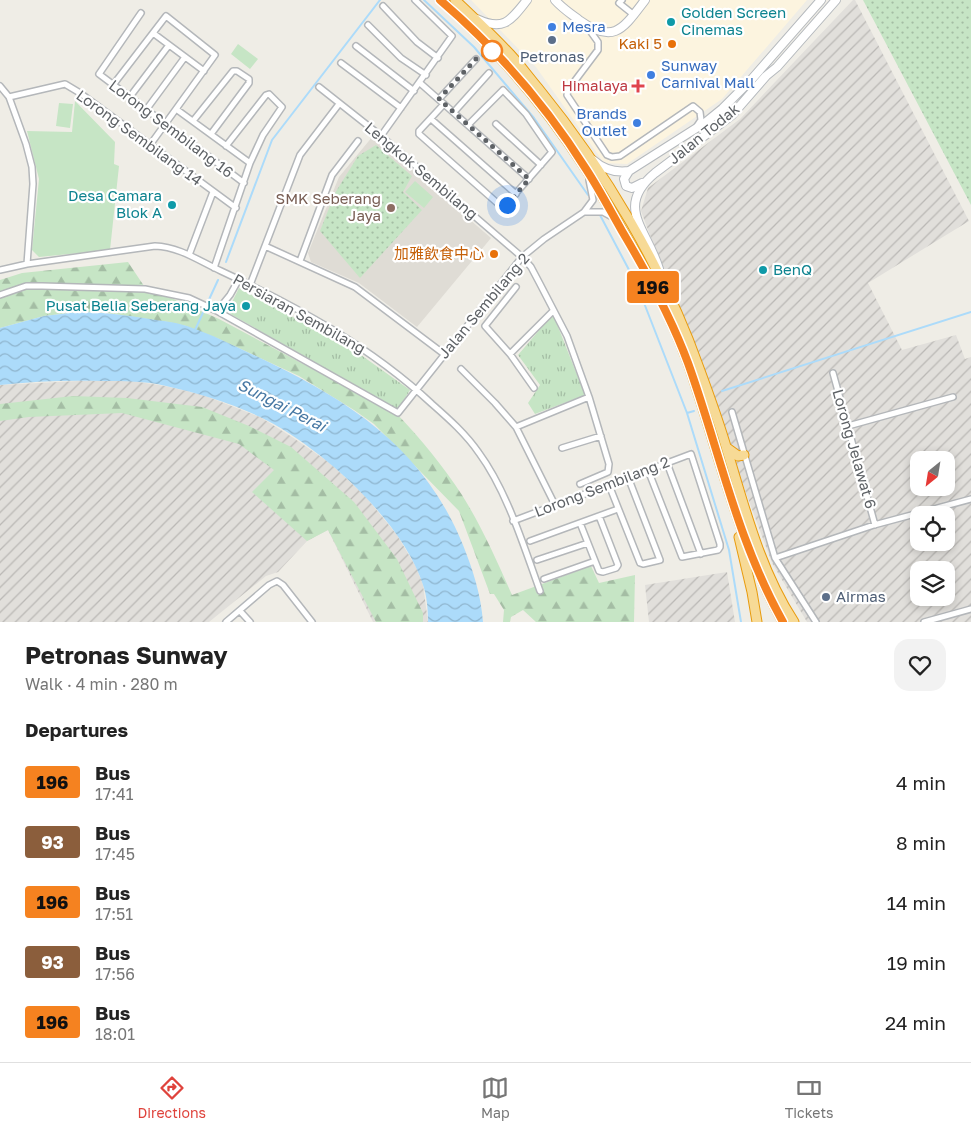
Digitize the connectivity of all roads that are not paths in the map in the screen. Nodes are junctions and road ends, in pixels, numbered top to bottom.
1 (414, 0) edge
2 (440, 0) edge
3 (455, 0) edge
4 (527, 0) edge
5 (555, 0) edge
6 (622, 0) edge
7 (645, 0) edge
8 (821, 0) edge
9 (836, 0) edge
10 (383, 6) dead end
11 (141, 13) dead end
12 (634, 15) junction
13 (473, 17) junction
14 (368, 25) dead end
15 (589, 26) junction
16 (794, 31) junction
17 (153, 33) junction
18 (169, 45) junction
19 (356, 46) dead end
20 (185, 56) junction
21 (438, 58) junction
22 (476, 59) dead end
23 (341, 63) dead end
24 (204, 71) junction
25 (489, 73) dead end
26 (426, 74) junction
27 (766, 76) junction
28 (420, 82) junction
29 (113, 85) junction
30 (0, 86) edge
31 (319, 88) dead end
32 (414, 91) junction
33 (9, 98) junction
34 (129, 98) junction
35 (439, 99) junction
36 (339, 104) junction
37 (444, 104) junction
38 (402, 108) junction
39 (176, 109) junction
40 (146, 110) junction
41 (454, 112) junction
42 (431, 119) junction
43 (193, 121) junction
44 (165, 124) junction
45 (496, 124) dead end
46 (468, 126) junction
47 (211, 134) junction
48 (688, 135) junction
49 (381, 136) junction
50 (358, 141) dead end
51 (150, 145) junction
52 (226, 146) junction
53 (590, 157) junction
54 (250, 163) junction
55 (541, 165) junction
56 (586, 169) junction
57 (629, 171) junction
58 (529, 179) junction
59 (244, 183) junction
60 (644, 183) junction
61 (213, 192) junction
62 (516, 194) junction
63 (236, 208) junction
64 (584, 212) junction
65 (615, 218) junction
66 (265, 246) junction
67 (189, 255) junction
68 (522, 257) junction
69 (300, 261) junction
70 (26, 264) junction
71 (214, 268) junction
72 (0, 270) edge
73 (238, 279) junction
74 (250, 285) junction
75 (664, 286) junction
76 (516, 287) dead end
77 (0, 295) edge
78 (217, 311) junction
79 (554, 311) junction
80 (444, 354) junction
81 (510, 354) junction
82 (461, 370) dead end
83 (833, 373) dead end
84 (416, 388) junction
85 (534, 388) dead end
86 (589, 397) junction
87 (953, 397) dead end
88 (732, 412) dead end
89 (848, 426) junction
90 (516, 427) junction
91 (601, 436) junction
92 (562, 448) dead end
93 (726, 448) junction
94 (744, 455) junction
95 (667, 463) junction
96 (648, 470) junction
97 (628, 478) junction
98 (580, 484) dead end
99 (609, 485) junction
100 (971, 499) edge
101 (731, 502) junction
102 (555, 505) junction
103 (618, 509) junction
104 (599, 516) junction
105 (513, 521) junction
106 (580, 523) junction
107 (875, 525) junction
108 (530, 541) dead end
109 (588, 543) junction
110 (701, 554) junction
111 (775, 558) junction
112 (537, 560) dead end
113 (595, 561) junction
114 (544, 579) dead end
115 (540, 592) dead end
116 (971, 609) edge
117 (240, 610) junction
118 (226, 622) edge
119 (250, 622) edge
120 (312, 622) edge
121 (757, 622) edge
122 (783, 622) edge
123 (794, 622) edge
124 (816, 622) edge
125 (924, 622) edge

1 - 21 street
2 - 56 highway
3 - 13 highway
4 - 13 main road
5 - 15 main road
6 - 12 street
7 - 12 main road
8 - 16 main road, Jalan Todak
9 - 27 main road, Jalan Todak
10 - 21 street
11 - 29 street, Lorong Sembilang 16
12 - 15 main road
13 - 53 highway
14 - 26 street
15 - 48 street
16 - 27 main road
16 - 48 main road, Jalan Todak
17 - 18 street
17 - 24 street
17 - 29 street
18 - 20 street
18 - 34 street
19 - 32 street
20 - 24 street
20 - 40 street
21 - 26 street
22 - 35 street
23 - 38 street
24 - 39 street
25 - 41 street
26 - 28 street
27 - 60 main road, Jalan Todak
28 - 32 street
28 - 35 street
29 - 34 street, Lorong Sembilang 16
30 - 33 street
31 - 36 street, Lengkok Sembilang
32 - 38 street
33 - 51 street, Lorong Sembilang 14
33 - 70 street
34 - 40 street, Lorong Sembilang 16
35 - 37 street
36 - 49 street, Lengkok Sembilang
36 - 66 street
37 - 41 street
37 - 42 street
38 - 49 street
39 - 43 street
39 - 44 street
40 - 44 street, Lorong Sembilang 16
41 - 46 street
42 - 62 street
42 - 62 street
43 - 47 street
43 - 47 street
44 - 51 street
44 - 59 street, Lorong Sembilang 16
45 - 55 street
46 - 55 street
46 - 58 street
47 - 52 street
48 - 57 main road, Jalan Todak
49 - 68 street, Lengkok Sembilang
50 - 69 street
51 - 61 street, Lorong Sembilang 14
52 - 54 street
52 - 54 street
53 - 57 main road
53 - 75 highway
54 - 59 street
55 - 58 street
56 - 64 street
56 - 65 highway
57 - 60 main road
58 - 62 street
59 - 63 street
60 - 75 main road, Jalan Todak
61 - 63 street, Lorong Sembilang 14
61 - 67 street
63 - 71 street
64 - 65 street
64 - 68 street, Jalan Sembilang 2
65 - 101 highway
66 - 69 street
66 - 74 street
67 - 70 street, Persiaran Sembilang
67 - 71 street, Persiaran Sembilang
68 - 79 street, Lengkok Sembilang
68 - 80 street, Jalan Sembilang 2
69 - 80 street
70 - 72 street, Persiaran Sembilang
71 - 73 street, Persiaran Sembilang
73 - 74 street, Persiaran Sembilang
73 - 78 street
74 - 84 street, Persiaran Sembilang
75 - 93 highway
76 - 81 street
77 - 78 street
78 - 84 street, Jalan Sembilang 2
79 - 81 street
79 - 86 street, Lengkok Sembilang
80 - 84 street, Jalan Sembilang 2
81 - 85 street
82 - 90 street
83 - 89 street, Lorong Jelawat 6
84 - 105 street, Persiaran Sembilang
86 - 90 street
86 - 91 street, Lengkok Sembilang
87 - 89 street
88 - 94 street
89 - 107 street, Lorong Jelawat 6
90 - 102 street
91 - 92 street
91 - 98 street, Lengkok Sembilang
93 - 94 highway
93 - 123 highway
94 - 111 street
95 - 96 street, Lorong Sembilang 2
95 - 110 street
95 - 110 street, Lorong Sembilang 2
96 - 97 street, Lorong Sembilang 2
96 - 110 street
97 - 99 street, Lorong Sembilang 2
97 - 103 street
99 - 102 street, Lorong Sembilang 2
99 - 103 street
100 - 107 street
101 - 121 highway
101 - 122 highway
102 - 105 street, Lorong Sembilang 2
103 - 104 street
104 - 106 street
104 - 113 street
105 - 115 street, Persiaran Sembilang
106 - 108 street
106 - 109 street
107 - 111 street
109 - 112 street
109 - 113 street
111 - 124 street
113 - 114 street
116 - 125 street
117 - 118 street
117 - 119 street
117 - 120 street

